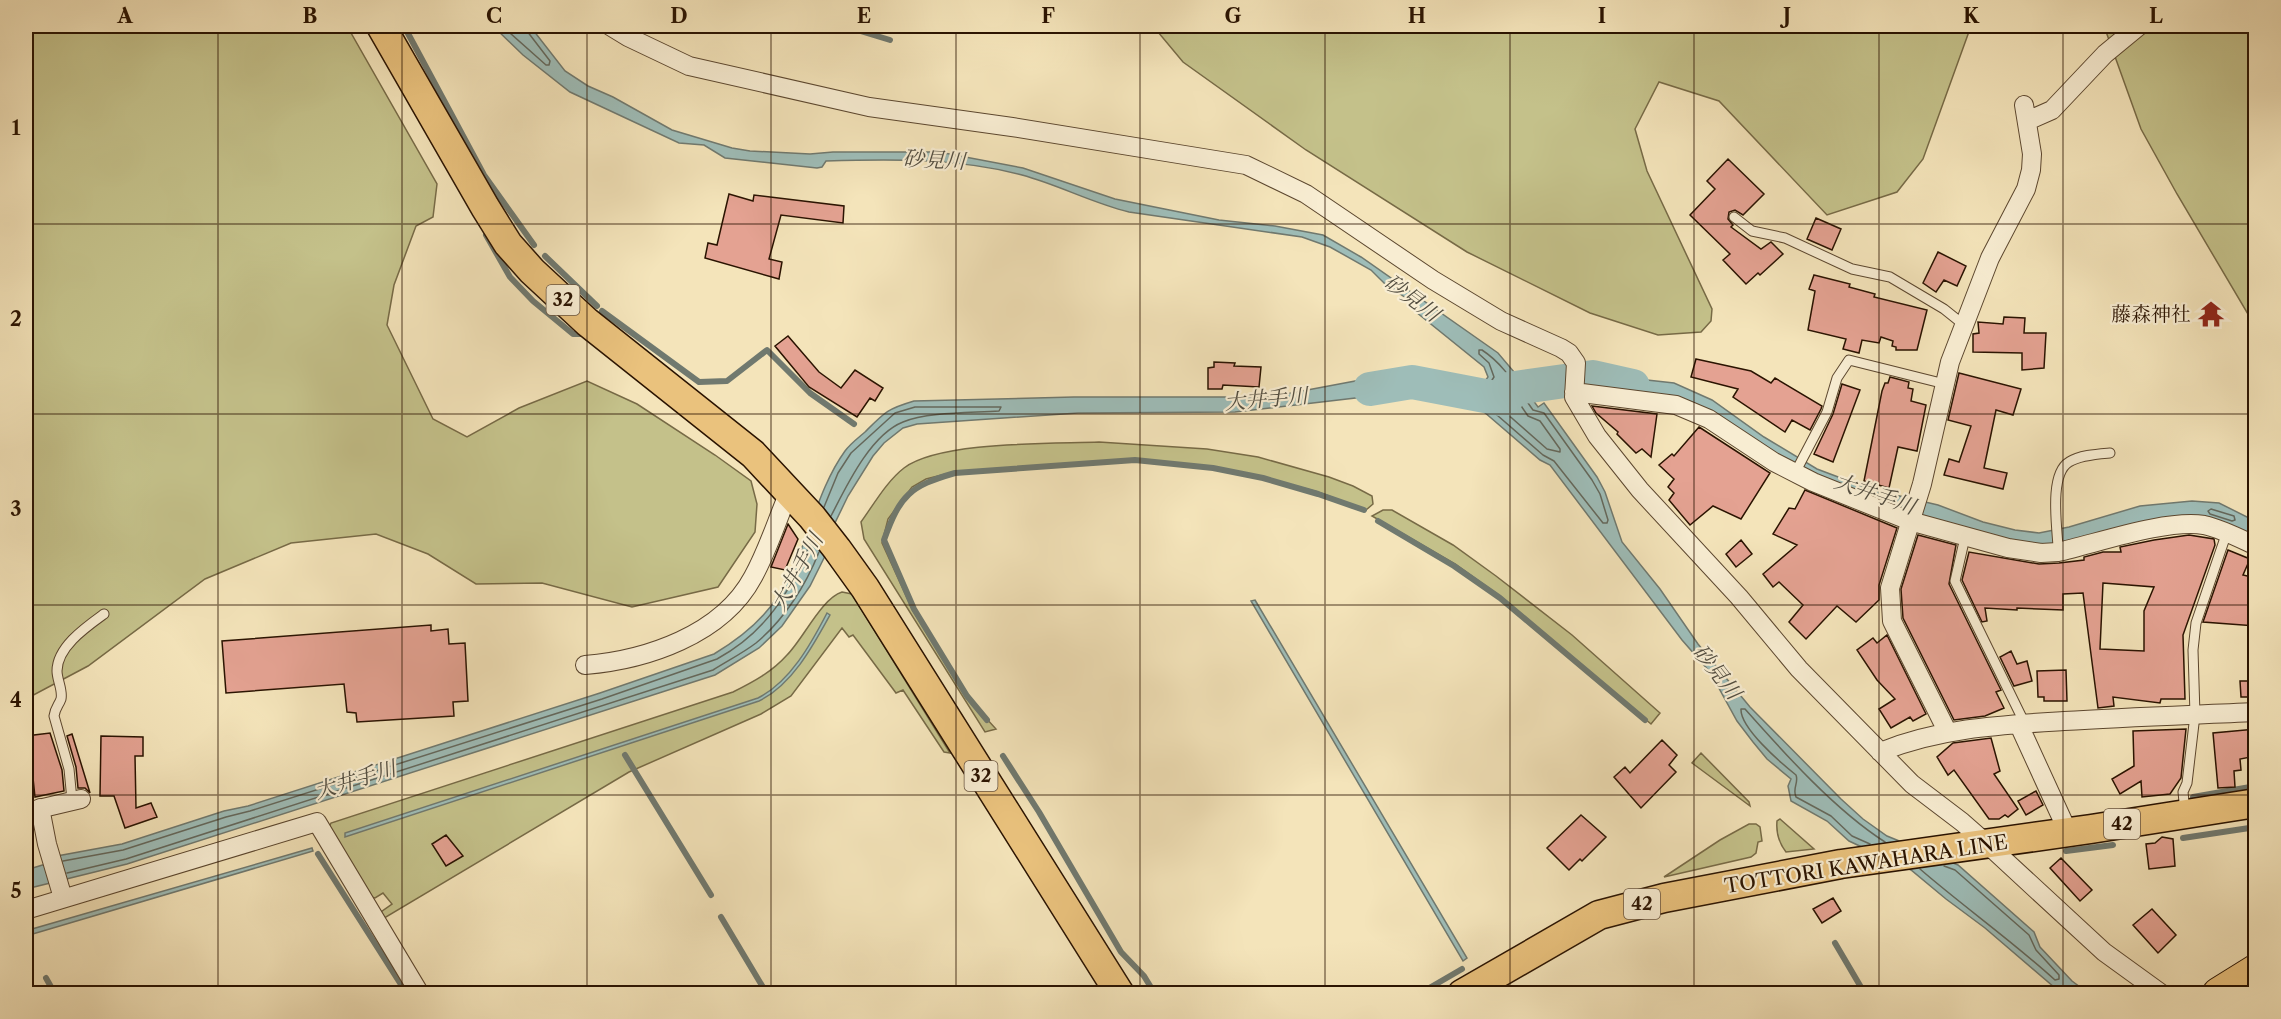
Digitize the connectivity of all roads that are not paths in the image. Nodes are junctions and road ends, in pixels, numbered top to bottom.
1 (381, 26) edge
2 (610, 26) edge
3 (2139, 26) edge
4 (1734, 217) dead end
5 (1964, 326) junction
6 (1946, 384) junction
7 (1574, 389) junction
8 (2110, 453) dead end
9 (1795, 473) junction
10 (789, 492) junction
11 (1911, 518) junction
12 (2226, 532) junction
13 (1963, 546) dead end
14 (2256, 546) edge
15 (2058, 550) junction
16 (104, 614) dead end
17 (585, 665) dead end
18 (2256, 712) edge
19 (2195, 715) junction
20 (2022, 724) junction
21 (1947, 731) junction
22 (1880, 752) junction
23 (76, 800) joint
24 (2256, 803) edge
25 (33, 810) edge
26 (2185, 814) junction
27 (2068, 832) junction
28 (1987, 844) junction
29 (61, 892) junction
30 (26, 910) edge
31 (2256, 971) edge
32 (2256, 985) edge
33 (420, 993) edge
34 (1120, 993) edge
35 (1462, 993) edge
36 (2162, 993) edge
37 (2218, 993) edge
38 (2242, 993) edge

1 - 10 main road, 32
2 - 7 street
3 - 5 street
4 - 5 lane
5 - 6 street
6 - 9 lane
6 - 11 street
7 - 9 street
7 - 22 street
8 - 15 lane
9 - 11 street
10 - 17 street
10 - 34 main road, 32
11 - 15 street
11 - 21 street
12 - 14 street
12 - 15 street
12 - 19 lane
13 - 20 lane
16 - 23 lane
18 - 19 street
19 - 20 street
19 - 26 lane
20 - 21 street
20 - 27 street
21 - 22 street
22 - 28 street
23 - 25 street
24 - 26 main road, TOTTORI KAWAHARA LINE / 42
25 - 29 street
26 - 27 main road, TOTTORI KAWAHARA LINE / 42
27 - 28 main road, TOTTORI KAWAHARA LINE / 42
28 - 35 main road, TOTTORI KAWAHARA LINE / 42
28 - 36 street
29 - 30 street
29 - 33 street
31 - 37 highway
32 - 38 highway

